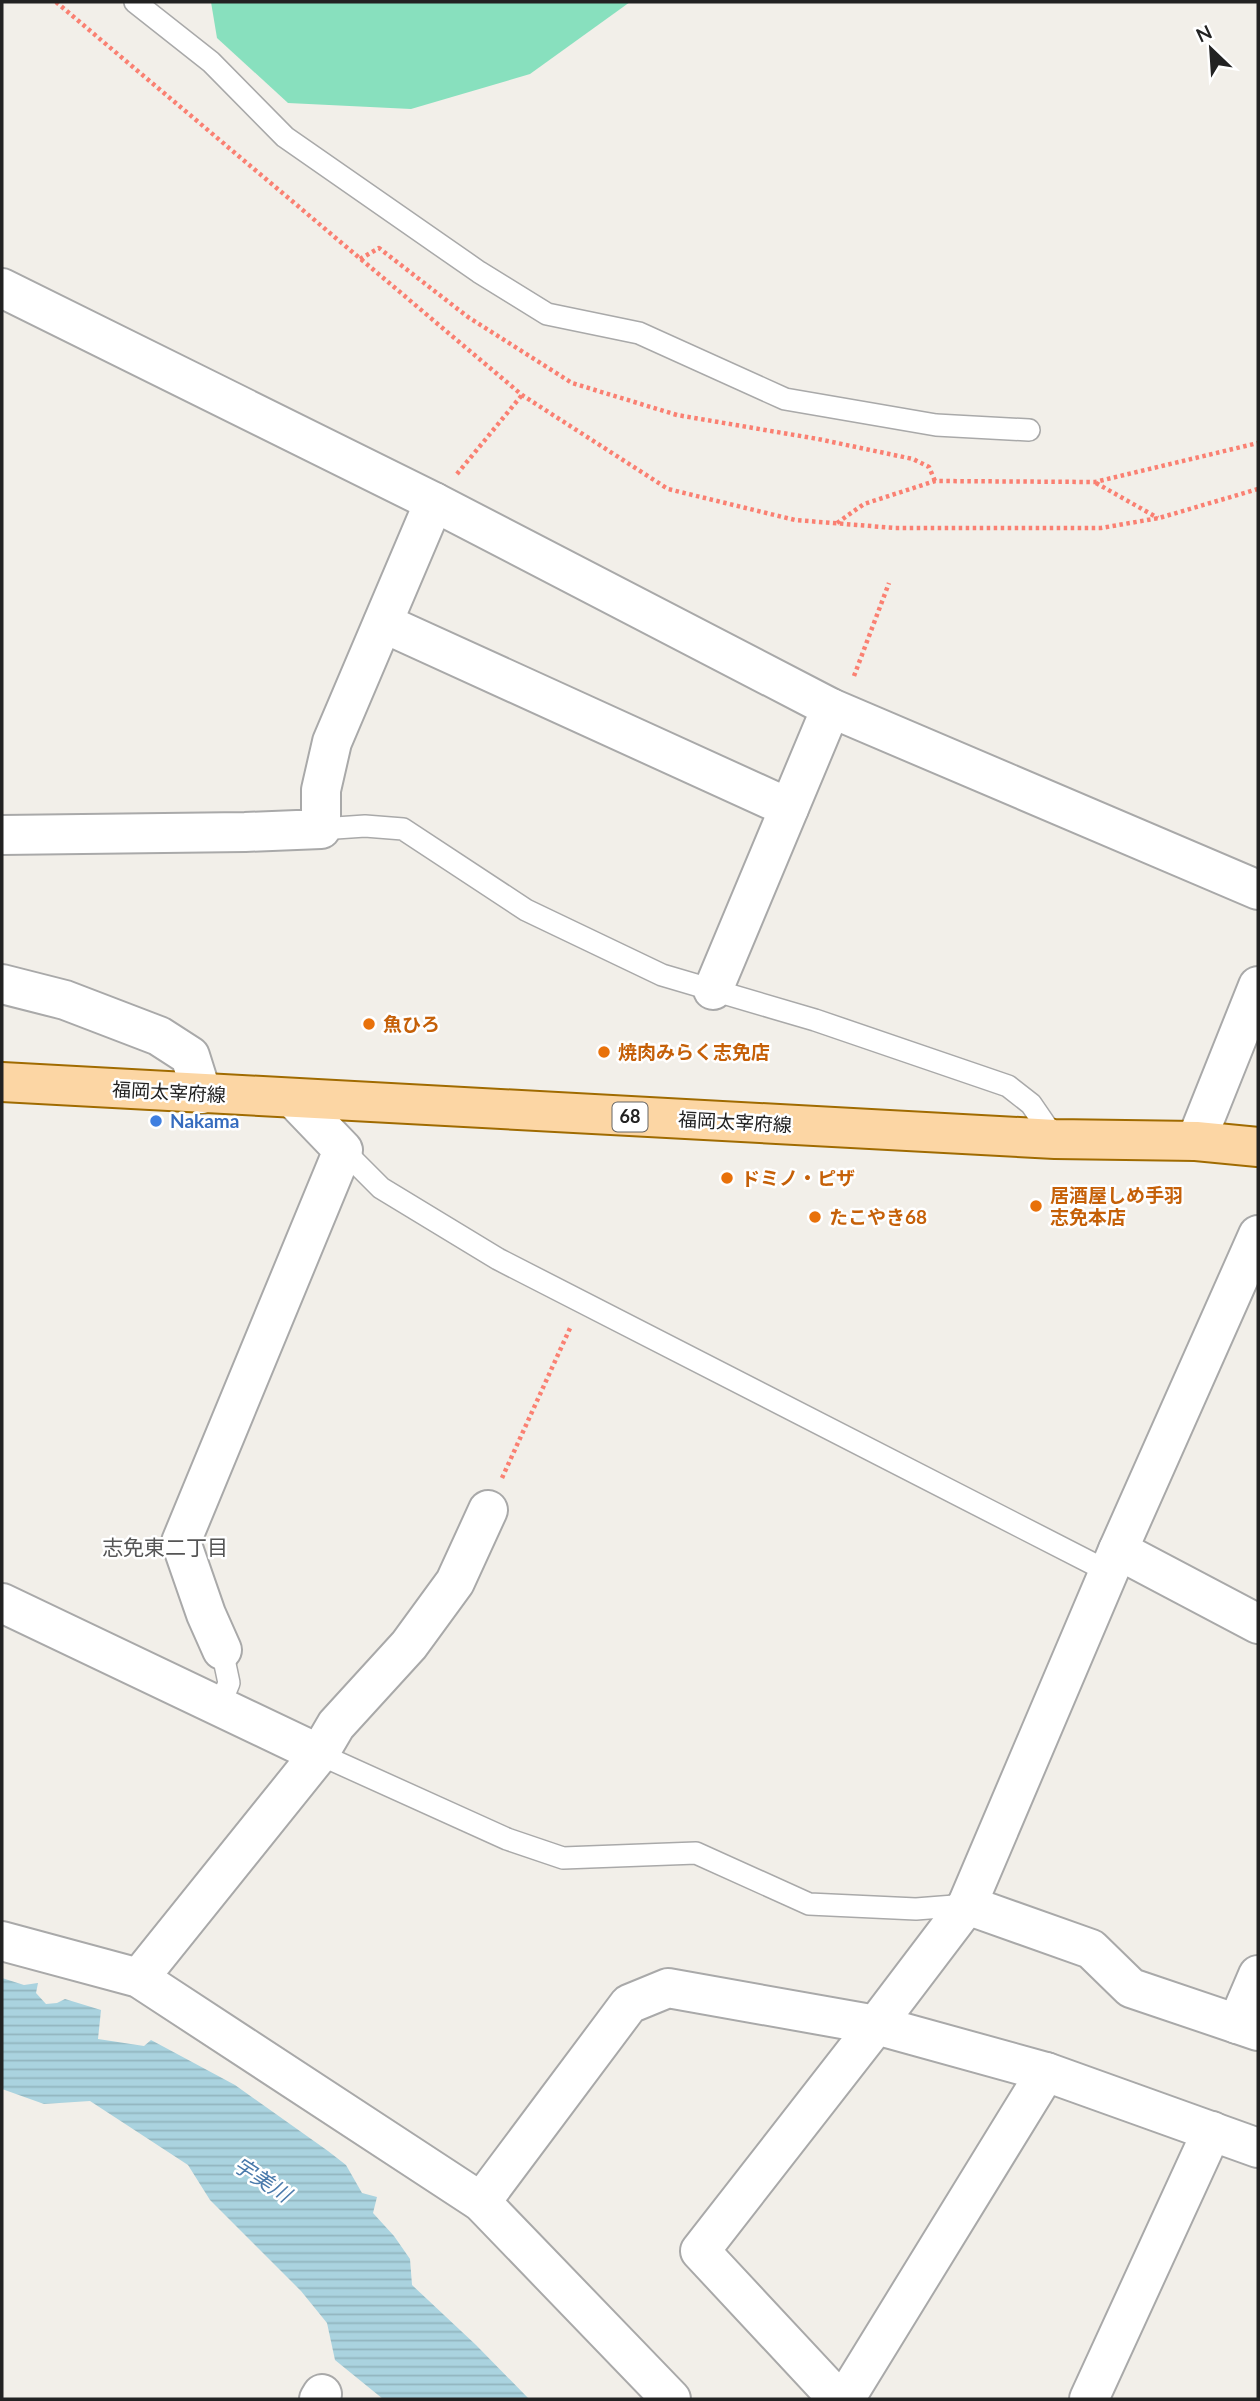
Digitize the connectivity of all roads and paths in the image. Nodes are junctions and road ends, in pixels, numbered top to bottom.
1 (56, 2) edge
2 (135, 2) edge
3 (360, 259) junction
4 (2, 288) edge
5 (522, 395) junction
6 (1029, 430) dead end
7 (1258, 443) edge
8 (935, 481) junction
9 (1095, 482) junction
10 (1258, 489) edge
11 (434, 502) junction
12 (1159, 518) junction
13 (836, 523) junction
14 (889, 583) dead end
15 (383, 623) junction
16 (835, 711) junction
17 (789, 808) junction
18 (321, 829) junction
19 (2, 835) edge
20 (1258, 890) edge
21 (2, 984) edge
22 (1258, 986) edge
23 (713, 990) junction
24 (2, 1082) edge
25 (202, 1094) junction
26 (293, 1099) junction
27 (1055, 1139) junction
28 (1196, 1141) junction
29 (1258, 1147) edge
30 (344, 1150) junction
31 (1258, 1235) edge
32 (582, 1301) junction
33 (488, 1510) joint
34 (1114, 1561) junction
35 (2, 1603) edge
36 (1258, 1624) edge
37 (222, 1650) joint
38 (219, 1707) junction
39 (318, 1754) junction
40 (967, 1905) junction
41 (2, 1941) edge
42 (1258, 1975) edge
43 (139, 1978) junction
44 (876, 2025) junction
45 (1248, 2027) edge
46 (1046, 2072) junction
47 (1212, 2131) junction
48 (1258, 2148) edge
49 (481, 2202) junction
50 (671, 2399) edge
51 (838, 2399) edge
52 (845, 2399) edge
53 (1089, 2399) edge

1 - 3 path
2 - 6 lane
3 - 5 path
3 - 8 path
4 - 11 street
5 - 11 path
5 - 13 path
7 - 9 path
8 - 9 path
8 - 13 path
9 - 12 path
10 - 12 path
11 - 15 street
11 - 16 street
12 - 13 path
14 - 16 path
15 - 17 street
15 - 18 street
16 - 17 street
16 - 20 street
17 - 23 street
18 - 19 street
18 - 23 lane
21 - 25 street
22 - 28 street
23 - 27 lane
24 - 25 main road, 福岡太宰府線 / 68
25 - 26 main road, 福岡太宰府線 / 68
26 - 27 main road, 福岡太宰府線 / 68
26 - 30 street
27 - 28 main road, 福岡太宰府線 / 68
28 - 29 main road, 福岡太宰府線 / 68
30 - 32 lane
30 - 37 street
31 - 34 street
32 - 33 path
32 - 34 lane
33 - 39 street
34 - 36 street
34 - 40 street
35 - 38 street
37 - 38 lane
38 - 39 street
39 - 40 lane
39 - 43 street
40 - 44 street
40 - 45 street
41 - 43 street
42 - 45 street
43 - 49 street
44 - 46 street
44 - 49 street
44 - 51 street
46 - 47 street
46 - 52 street
47 - 48 street
47 - 53 street
49 - 50 street

